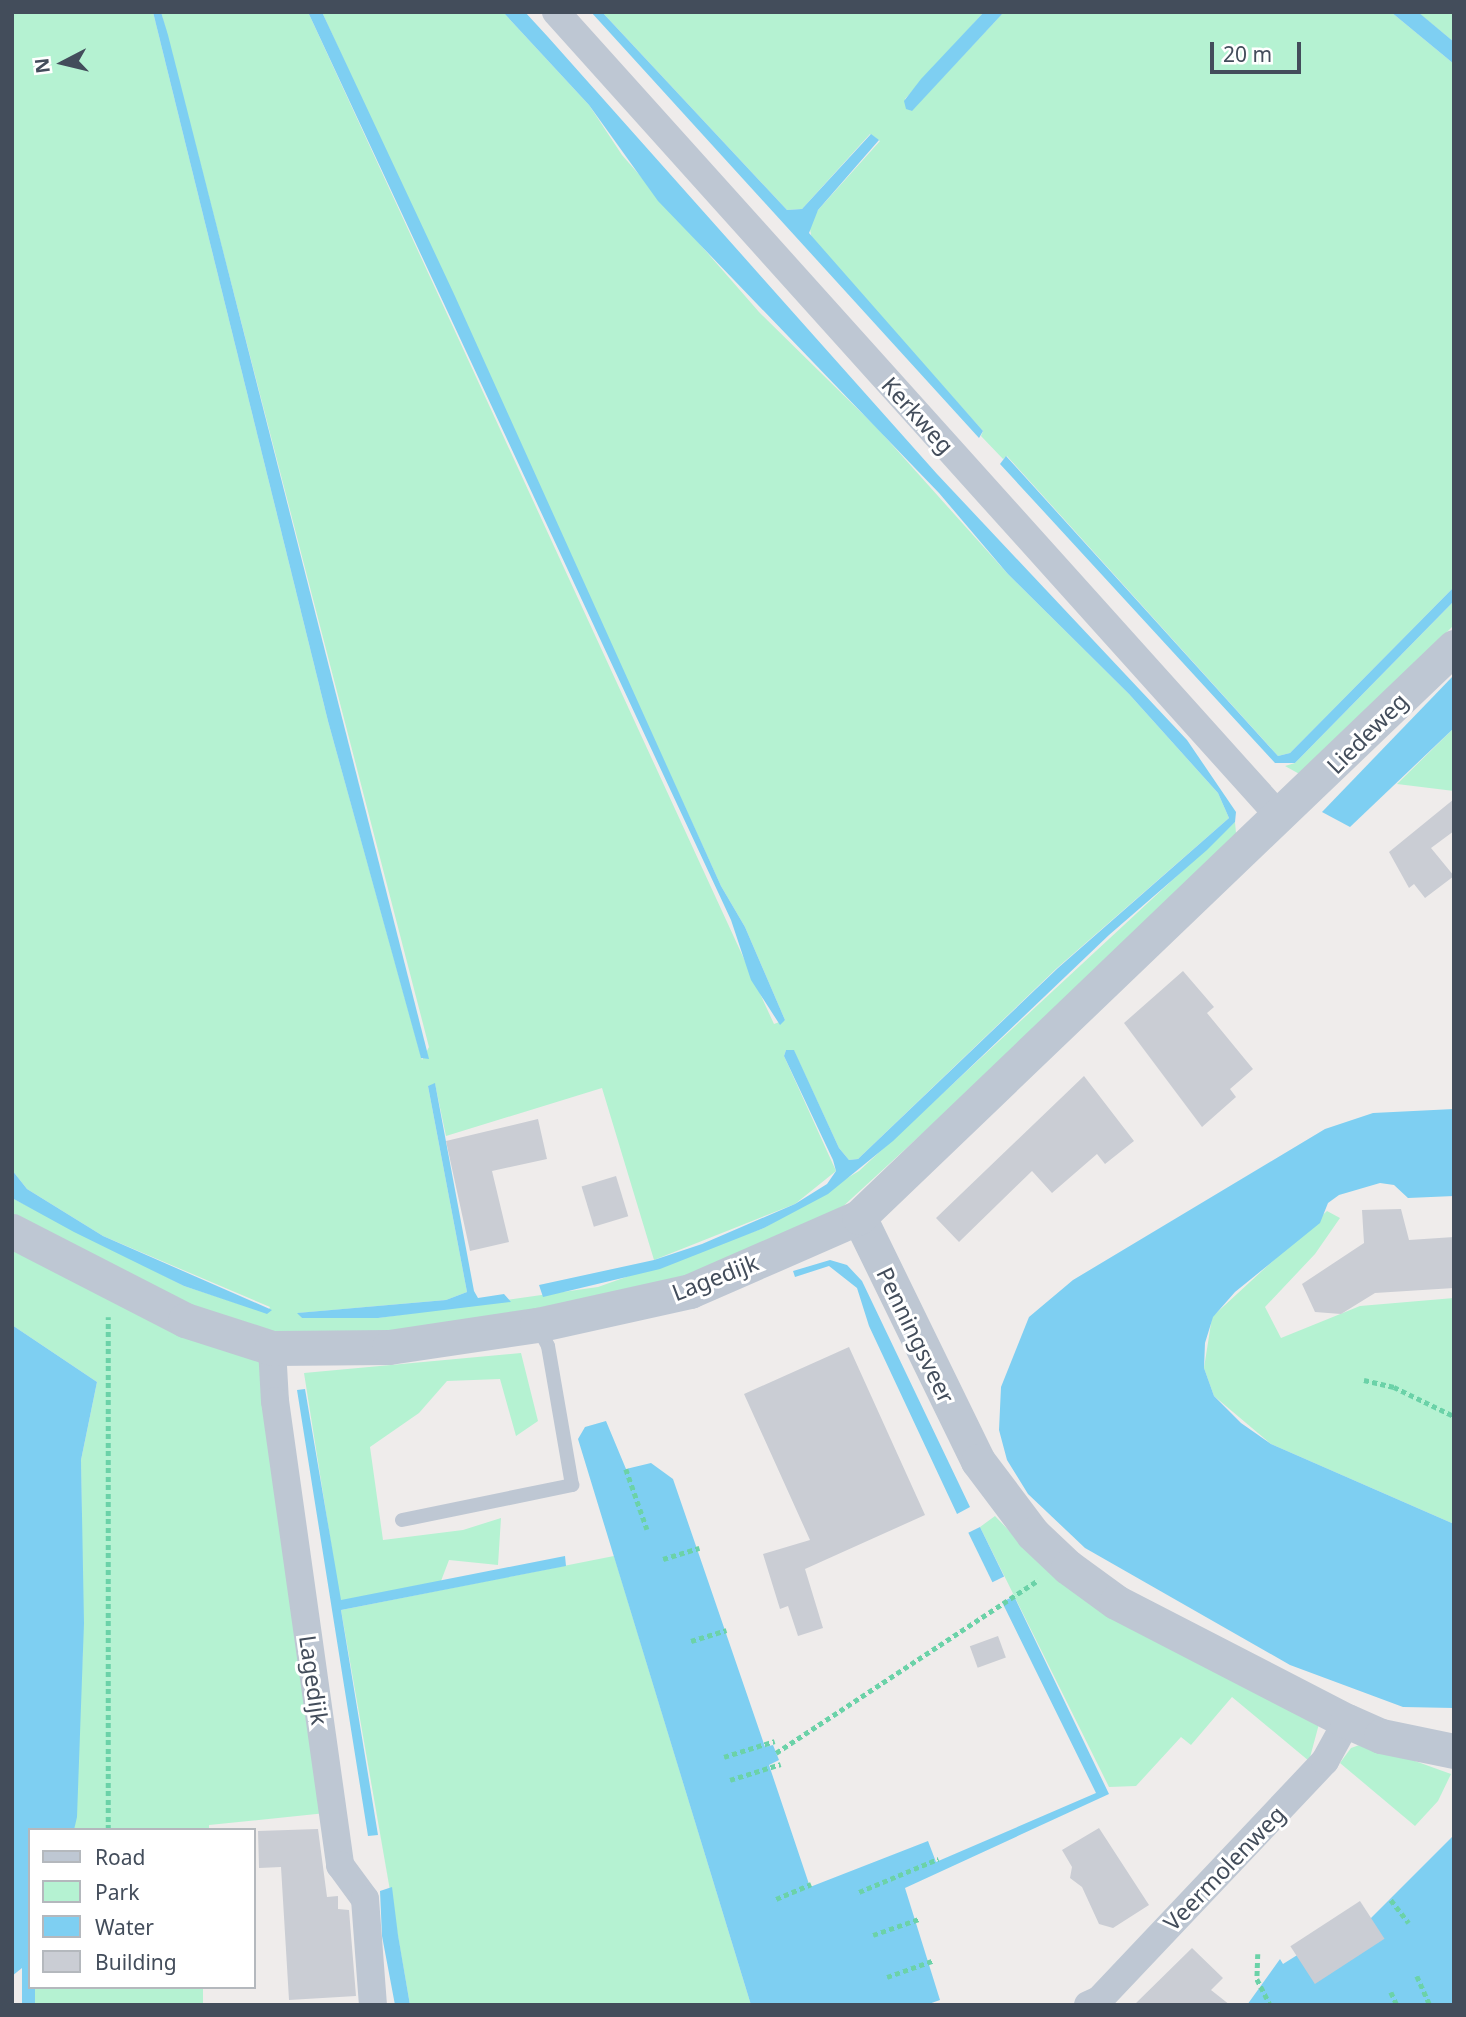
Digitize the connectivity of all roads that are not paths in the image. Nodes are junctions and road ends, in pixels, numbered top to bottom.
1 (556, 12) edge
2 (1454, 647) edge
3 (1281, 818) junction
4 (859, 1217) junction
5 (12, 1231) edge
6 (537, 1325) junction
7 (272, 1348) junction
8 (402, 1520) dead end
9 (1347, 1721) junction
10 (1454, 1751) edge
11 (373, 2005) edge
12 (1088, 2005) edge

1 - 3 street, Kerkweg
2 - 3 street, Liedeweg
3 - 4 street
4 - 6 street, Lagedijk
4 - 9 street, Penningsveer
5 - 7 street, Lagedijk
6 - 7 street, Lagedijk
6 - 8 lane
7 - 11 street, Lagedijk
9 - 10 street, Penningsveer
9 - 12 street, Veermolenweg

